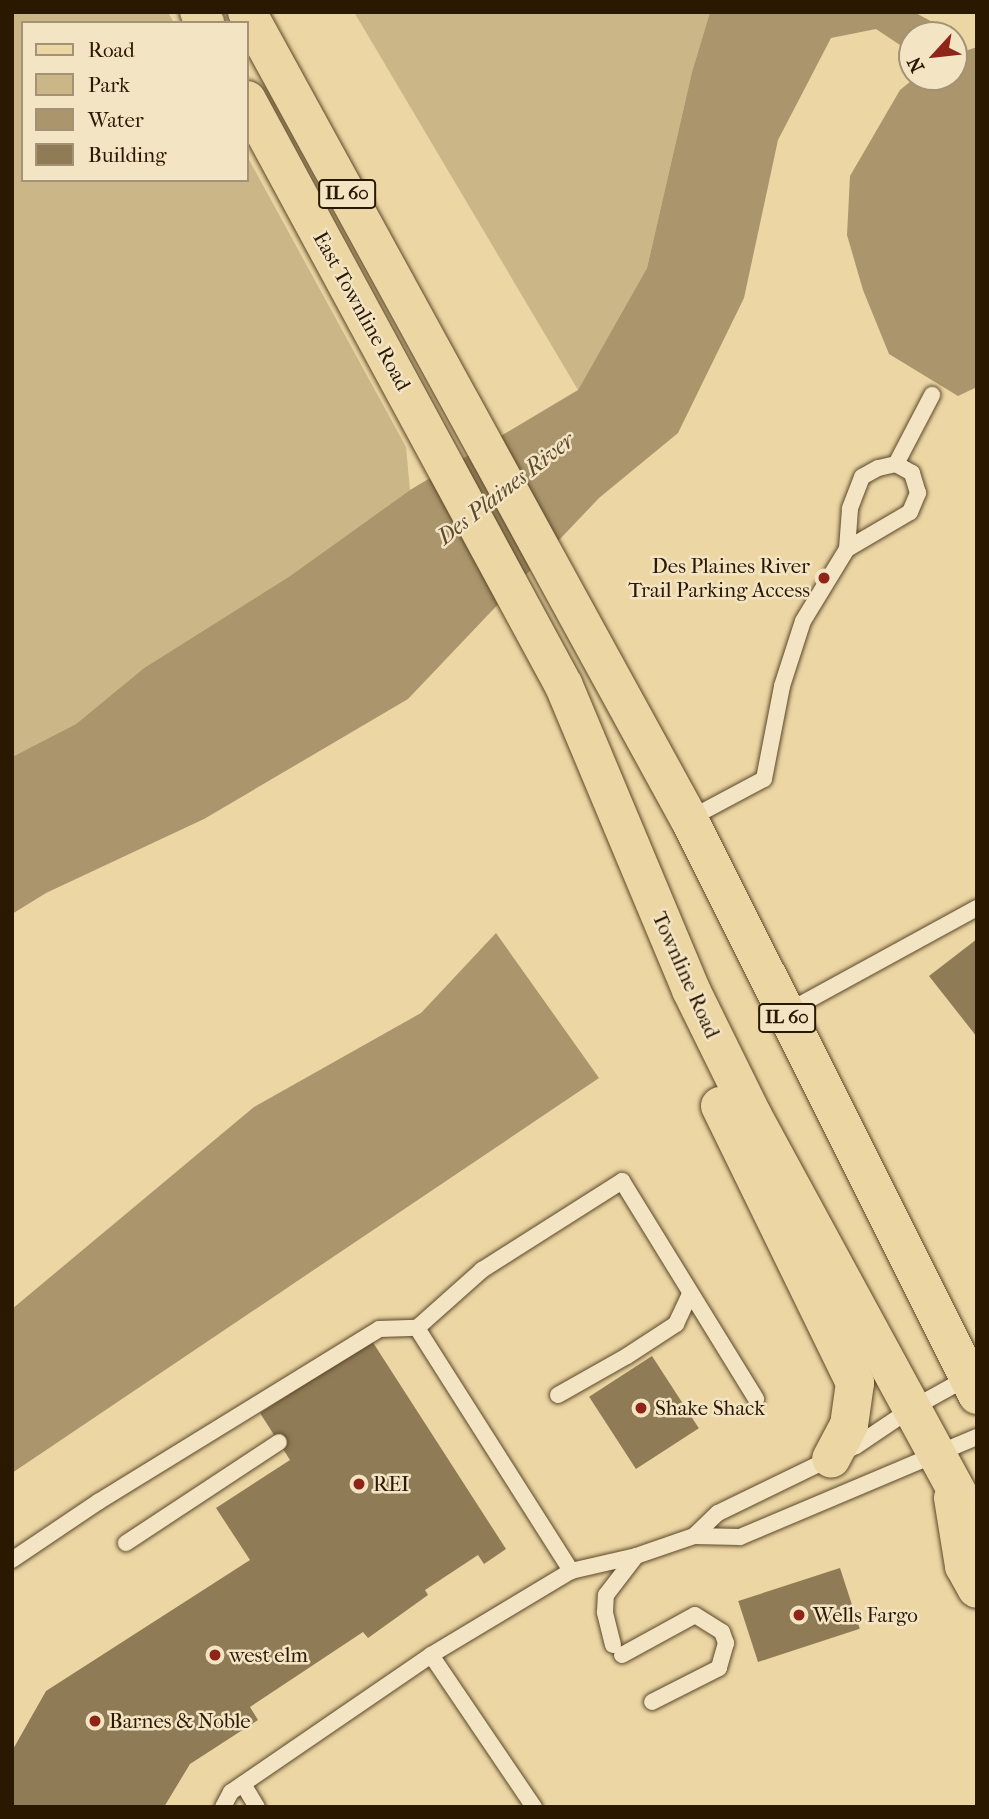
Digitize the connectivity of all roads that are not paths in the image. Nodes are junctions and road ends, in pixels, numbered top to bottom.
1 (247, 12) edge
2 (248, 102) edge
3 (932, 395) dead end
4 (417, 411) joint
5 (896, 464) junction
6 (847, 550) junction
7 (689, 819) junction
8 (977, 908) edge
9 (691, 990) junction
10 (785, 1013) junction
11 (690, 1294) junction
12 (417, 1328) junction
13 (974, 1382) edge
14 (558, 1395) dead end
15 (757, 1399) dead end
16 (911, 1409) junction
17 (977, 1437) edge
18 (279, 1442) dead end
19 (831, 1459) junction
20 (944, 1468) junction
21 (977, 1528) edge
22 (694, 1536) junction
23 (126, 1543) dead end
24 (636, 1556) junction
25 (12, 1560) edge
26 (571, 1571) junction
27 (977, 1589) edge
28 (431, 1654) junction
29 (652, 1702) dead end
30 (243, 1784) junction
31 (223, 1807) edge
32 (257, 1807) edge
33 (534, 1807) edge

1 - 7 main road, East Townline Road / IL 60
2 - 4 main road, East Townline Road / IL 60
3 - 5 lane
4 - 9 main road, Townline Road / IL 60
5 - 6 lane
5 - 6 lane
6 - 7 lane
7 - 10 main road, IL 60
8 - 10 lane
9 - 16 main road, Townline Road / IL 60
9 - 19 main road
10 - 13 main road, IL 60
11 - 12 lane
11 - 14 lane
11 - 15 lane
12 - 25 lane
12 - 26 lane
13 - 16 lane
16 - 19 lane
16 - 20 main road, Townline Road / IL 60
17 - 20 lane
18 - 23 lane
19 - 22 lane
20 - 21 main road, Townline Road / IL 60
20 - 22 lane
20 - 27 main road
22 - 24 lane
24 - 26 lane
24 - 29 lane
26 - 28 lane
28 - 30 lane
28 - 33 lane
30 - 31 lane
30 - 32 lane

